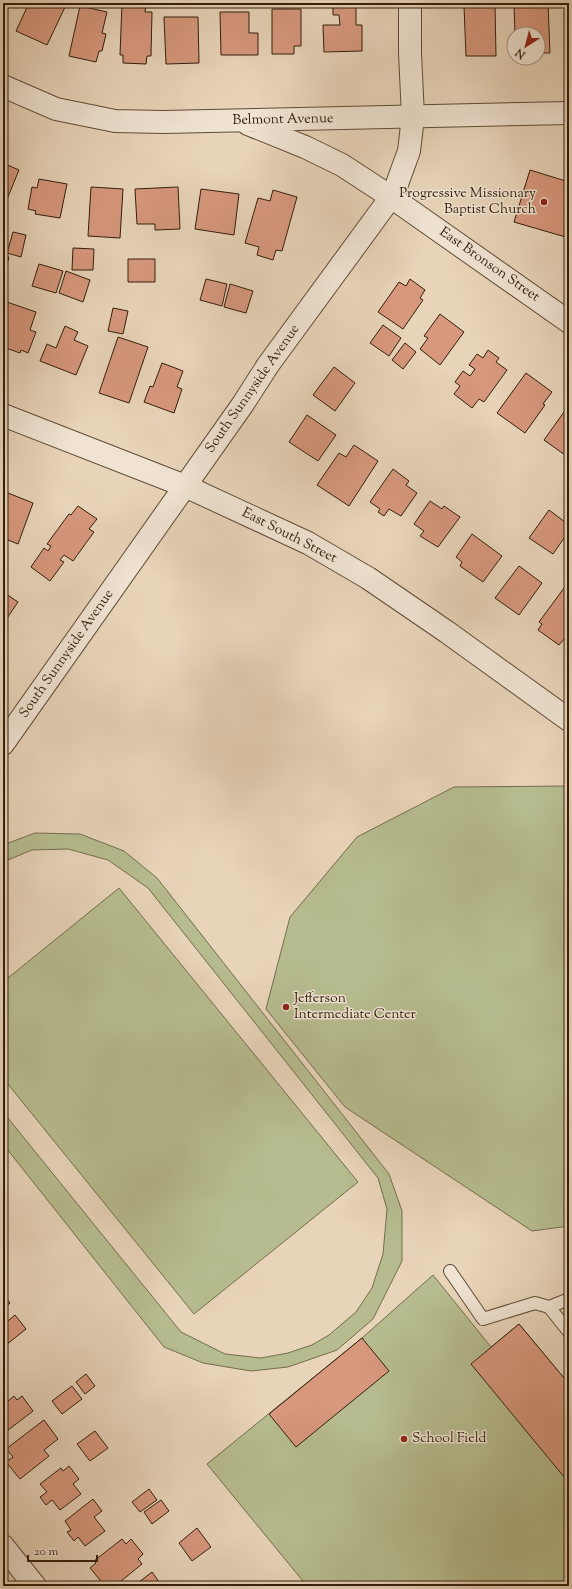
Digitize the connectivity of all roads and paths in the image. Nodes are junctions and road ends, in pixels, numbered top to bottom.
1 (410, 3) edge
2 (3, 86) edge
3 (569, 113) edge
4 (414, 117) junction
5 (238, 120) junction
6 (392, 197) junction
7 (569, 322) edge
8 (3, 415) edge
9 (185, 486) junction
10 (569, 720) edge
11 (3, 744) edge
12 (450, 1271) dead end
13 (569, 1299) edge
14 (549, 1306) junction
15 (569, 1332) edge
16 (3, 1546) edge
17 (35, 1586) edge

1 - 4 street, South Sunnyside Avenue
2 - 5 street, Belmont Avenue
3 - 4 street, Belmont Avenue
4 - 5 street, Belmont Avenue
4 - 6 street, South Sunnyside Avenue
5 - 6 street, East Bronson Street
6 - 7 street, East Bronson Street
6 - 9 street, South Sunnyside Avenue
8 - 9 street, East South Street
9 - 10 street, East South Street
9 - 11 street, South Sunnyside Avenue
12 - 14 lane
13 - 14 lane
14 - 15 lane
16 - 17 street

